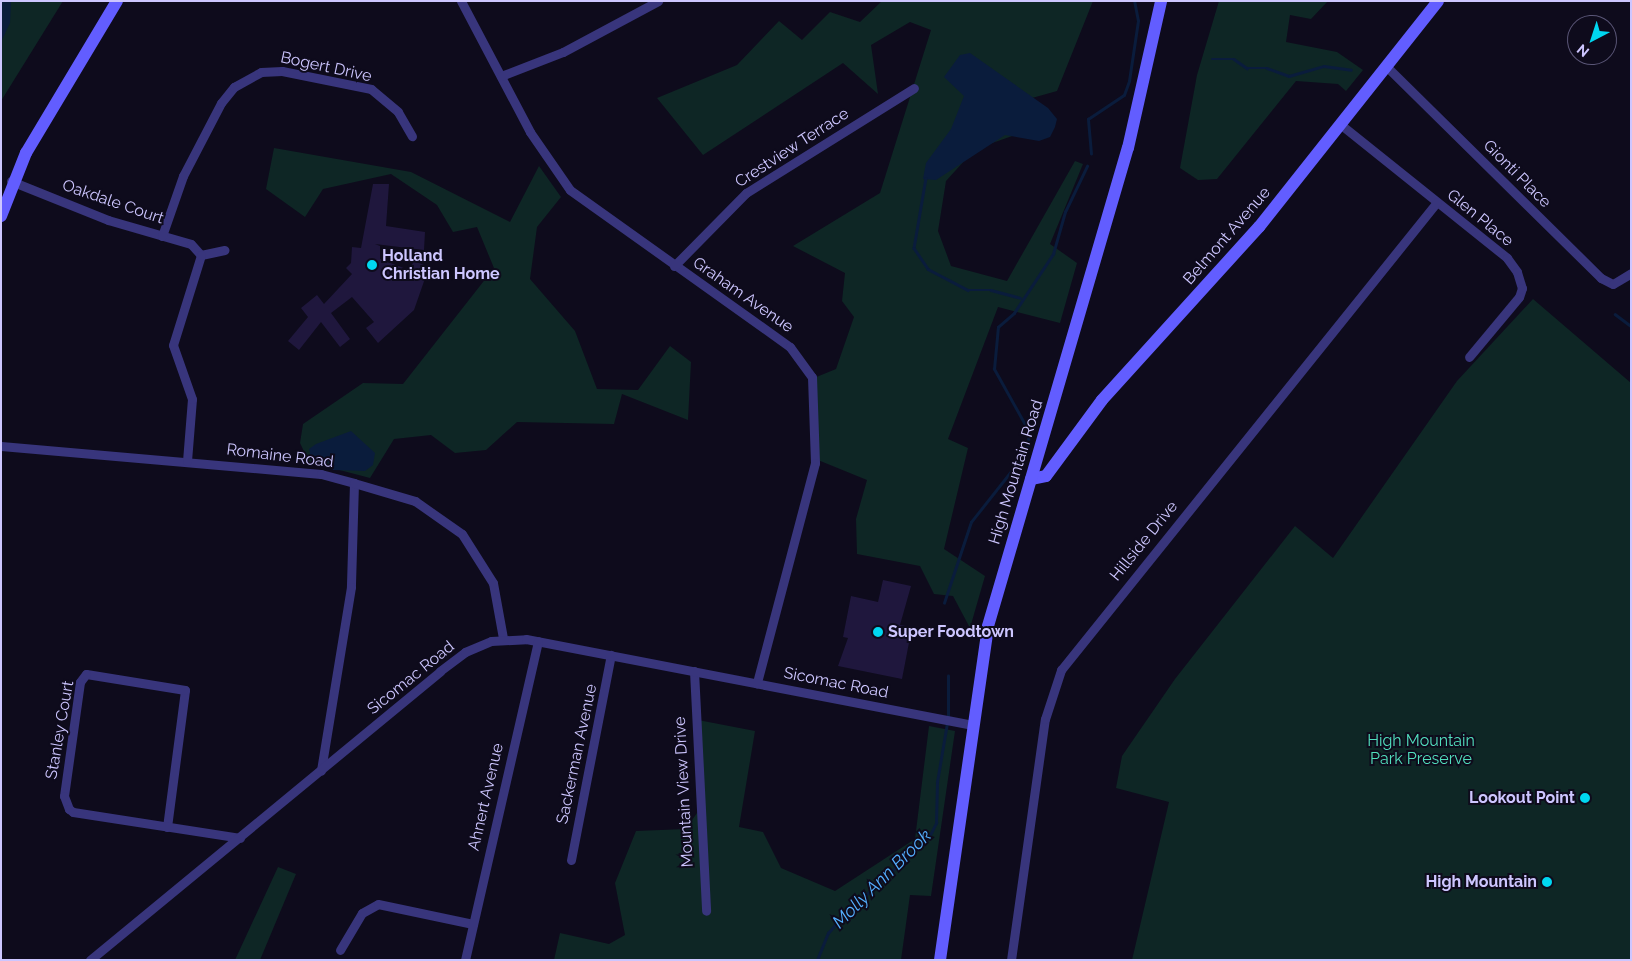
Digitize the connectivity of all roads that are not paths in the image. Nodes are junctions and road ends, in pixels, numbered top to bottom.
1 (117, 1) edge
2 (461, 1) edge
3 (658, 1) edge
4 (1161, 1) edge
5 (1438, 1) edge
6 (1386, 66) junction
7 (501, 76) junction
8 (914, 88) dead end
9 (1340, 124) junction
10 (412, 136) dead end
11 (12, 181) junction
12 (1437, 202) junction
13 (1, 216) edge
14 (162, 236) junction
15 (224, 250) dead end
16 (201, 255) junction
17 (674, 266) junction
18 (1631, 273) edge
19 (1469, 357) dead end
20 (1, 446) edge
21 (187, 461) junction
22 (1032, 478) junction
23 (354, 483) junction
24 (503, 638) junction
25 (538, 641) junction
26 (611, 655) junction
27 (694, 670) junction
28 (757, 683) junction
29 (973, 725) junction
30 (321, 771) junction
31 (167, 827) junction
32 (240, 838) junction
33 (571, 860) dead end
34 (706, 911) dead end
35 (473, 924) junction
36 (340, 950) dead end
37 (90, 960) edge
38 (465, 960) edge
39 (940, 960) edge
40 (1011, 960) edge

1 - 11 main road
2 - 7 street, Graham Avenue
3 - 7 street
4 - 22 main road, High Mountain Road
5 - 6 main road, Belmont Avenue
6 - 9 main road, Belmont Avenue
6 - 18 street, Gionti Place
7 - 17 street, Graham Avenue
8 - 17 street, Crestview Terrace
9 - 12 street, Glen Place
9 - 22 main road, Belmont Avenue
10 - 14 street, Bogert Drive
11 - 13 main road
11 - 14 street, Oakdale Court
12 - 19 street, Glen Place
12 - 40 street, Hillside Drive
14 - 16 street, Oakdale Court
15 - 16 street
16 - 21 street
17 - 28 street, Graham Avenue
20 - 21 street, Romaine Road
21 - 23 street, Romaine Road
22 - 29 main road, High Mountain Road
23 - 24 street
23 - 30 street, Romaine Road
24 - 25 street, Sicomac Road
24 - 30 street, Sicomac Road
25 - 26 street, Sicomac Road
25 - 35 street, Ahnert Avenue
26 - 27 street, Sicomac Road
26 - 33 street, Sackerman Avenue
27 - 28 street, Sicomac Road
27 - 34 street, Mountain View Drive
28 - 29 street, Sicomac Road
29 - 39 main road, High Mountain Road
30 - 32 street, Sicomac Road
31 - 31 street, Stanley Court
31 - 32 street, Stanley Court
32 - 37 street, Sicomac Road
35 - 36 street
35 - 38 street, Ahnert Avenue

